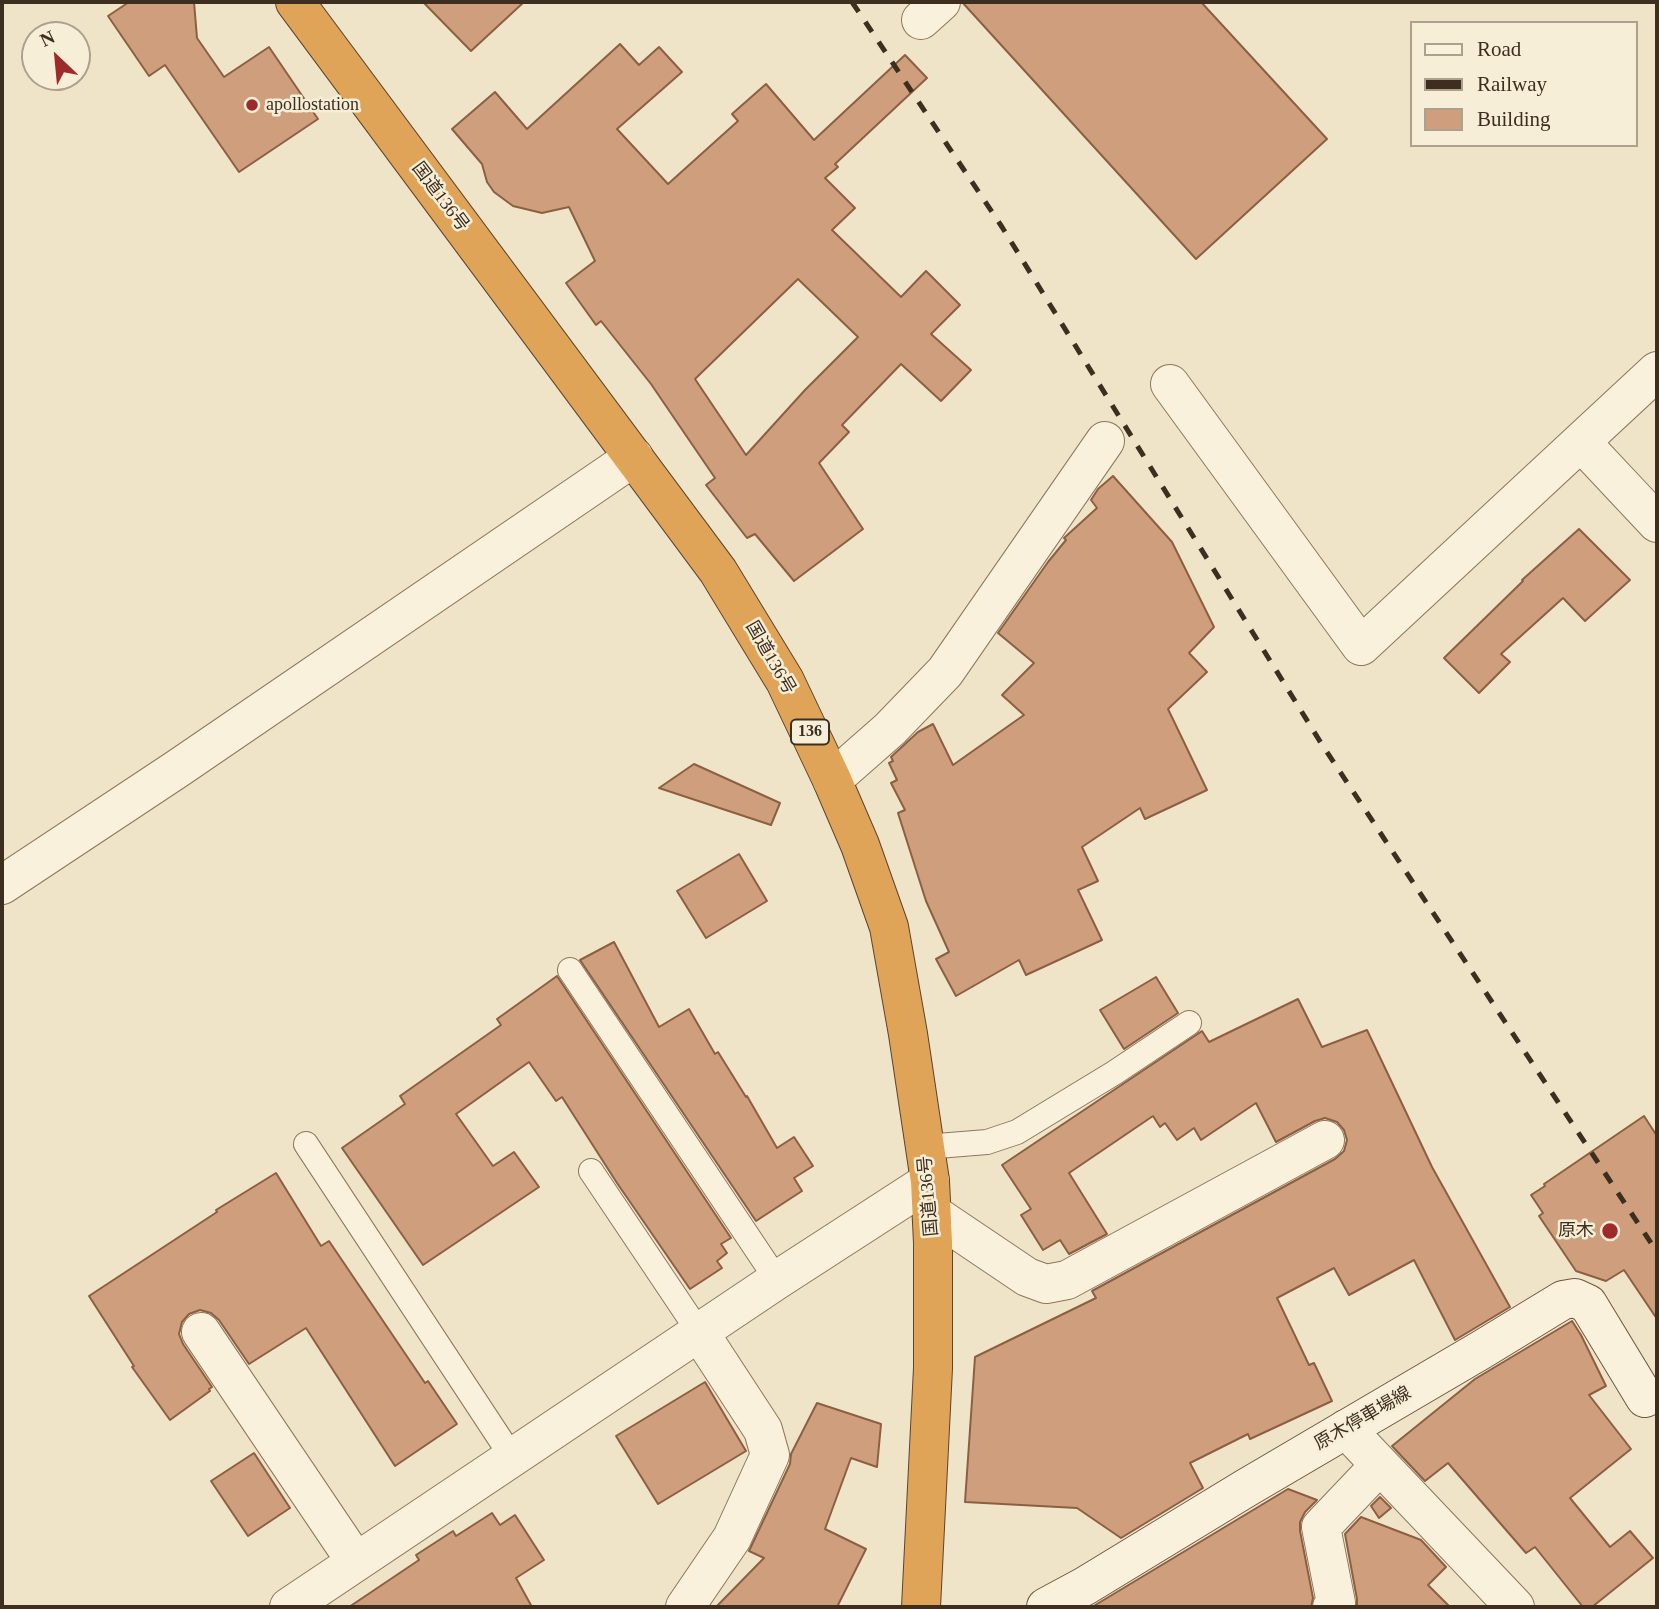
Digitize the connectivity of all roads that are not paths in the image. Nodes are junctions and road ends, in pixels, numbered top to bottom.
1 (295, 2) edge
2 (1657, 371) edge
3 (1170, 384) dead end
4 (1105, 441) dead end
5 (1581, 442) junction
6 (634, 457) junction
7 (1657, 523) edge
8 (832, 780) junction
9 (2, 886) edge
10 (570, 970) dead end
11 (1189, 1023) dead end
12 (1325, 1140) dead end
13 (306, 1144) dead end
14 (591, 1171) dead end
15 (929, 1180) junction
16 (777, 1280) junction
17 (201, 1332) dead end
18 (699, 1332) junction
19 (1645, 1398) dead end
20 (1346, 1429) junction
21 (512, 1457) junction
22 (1380, 1465) junction
23 (356, 1562) junction
24 (289, 1607) edge
25 (685, 1607) edge
26 (920, 1607) edge
27 (1046, 1607) edge
28 (1332, 1607) edge
29 (1515, 1607) edge

1 - 6 highway, 国道136号 / 136
2 - 5 street
3 - 5 street
4 - 8 street
5 - 7 street
6 - 8 highway, 国道136号 / 136
6 - 9 street
8 - 15 highway, 国道136号 / 136
10 - 16 lane
11 - 15 lane
12 - 15 street
13 - 21 lane
14 - 18 lane
15 - 16 street
15 - 26 highway, 国道136号 / 136
16 - 18 street
17 - 23 street
18 - 21 street
18 - 25 street
19 - 20 street, 原木停車場線
20 - 22 street
20 - 27 street, 原木停車場線
21 - 23 street
22 - 28 street
22 - 29 street
23 - 24 street

